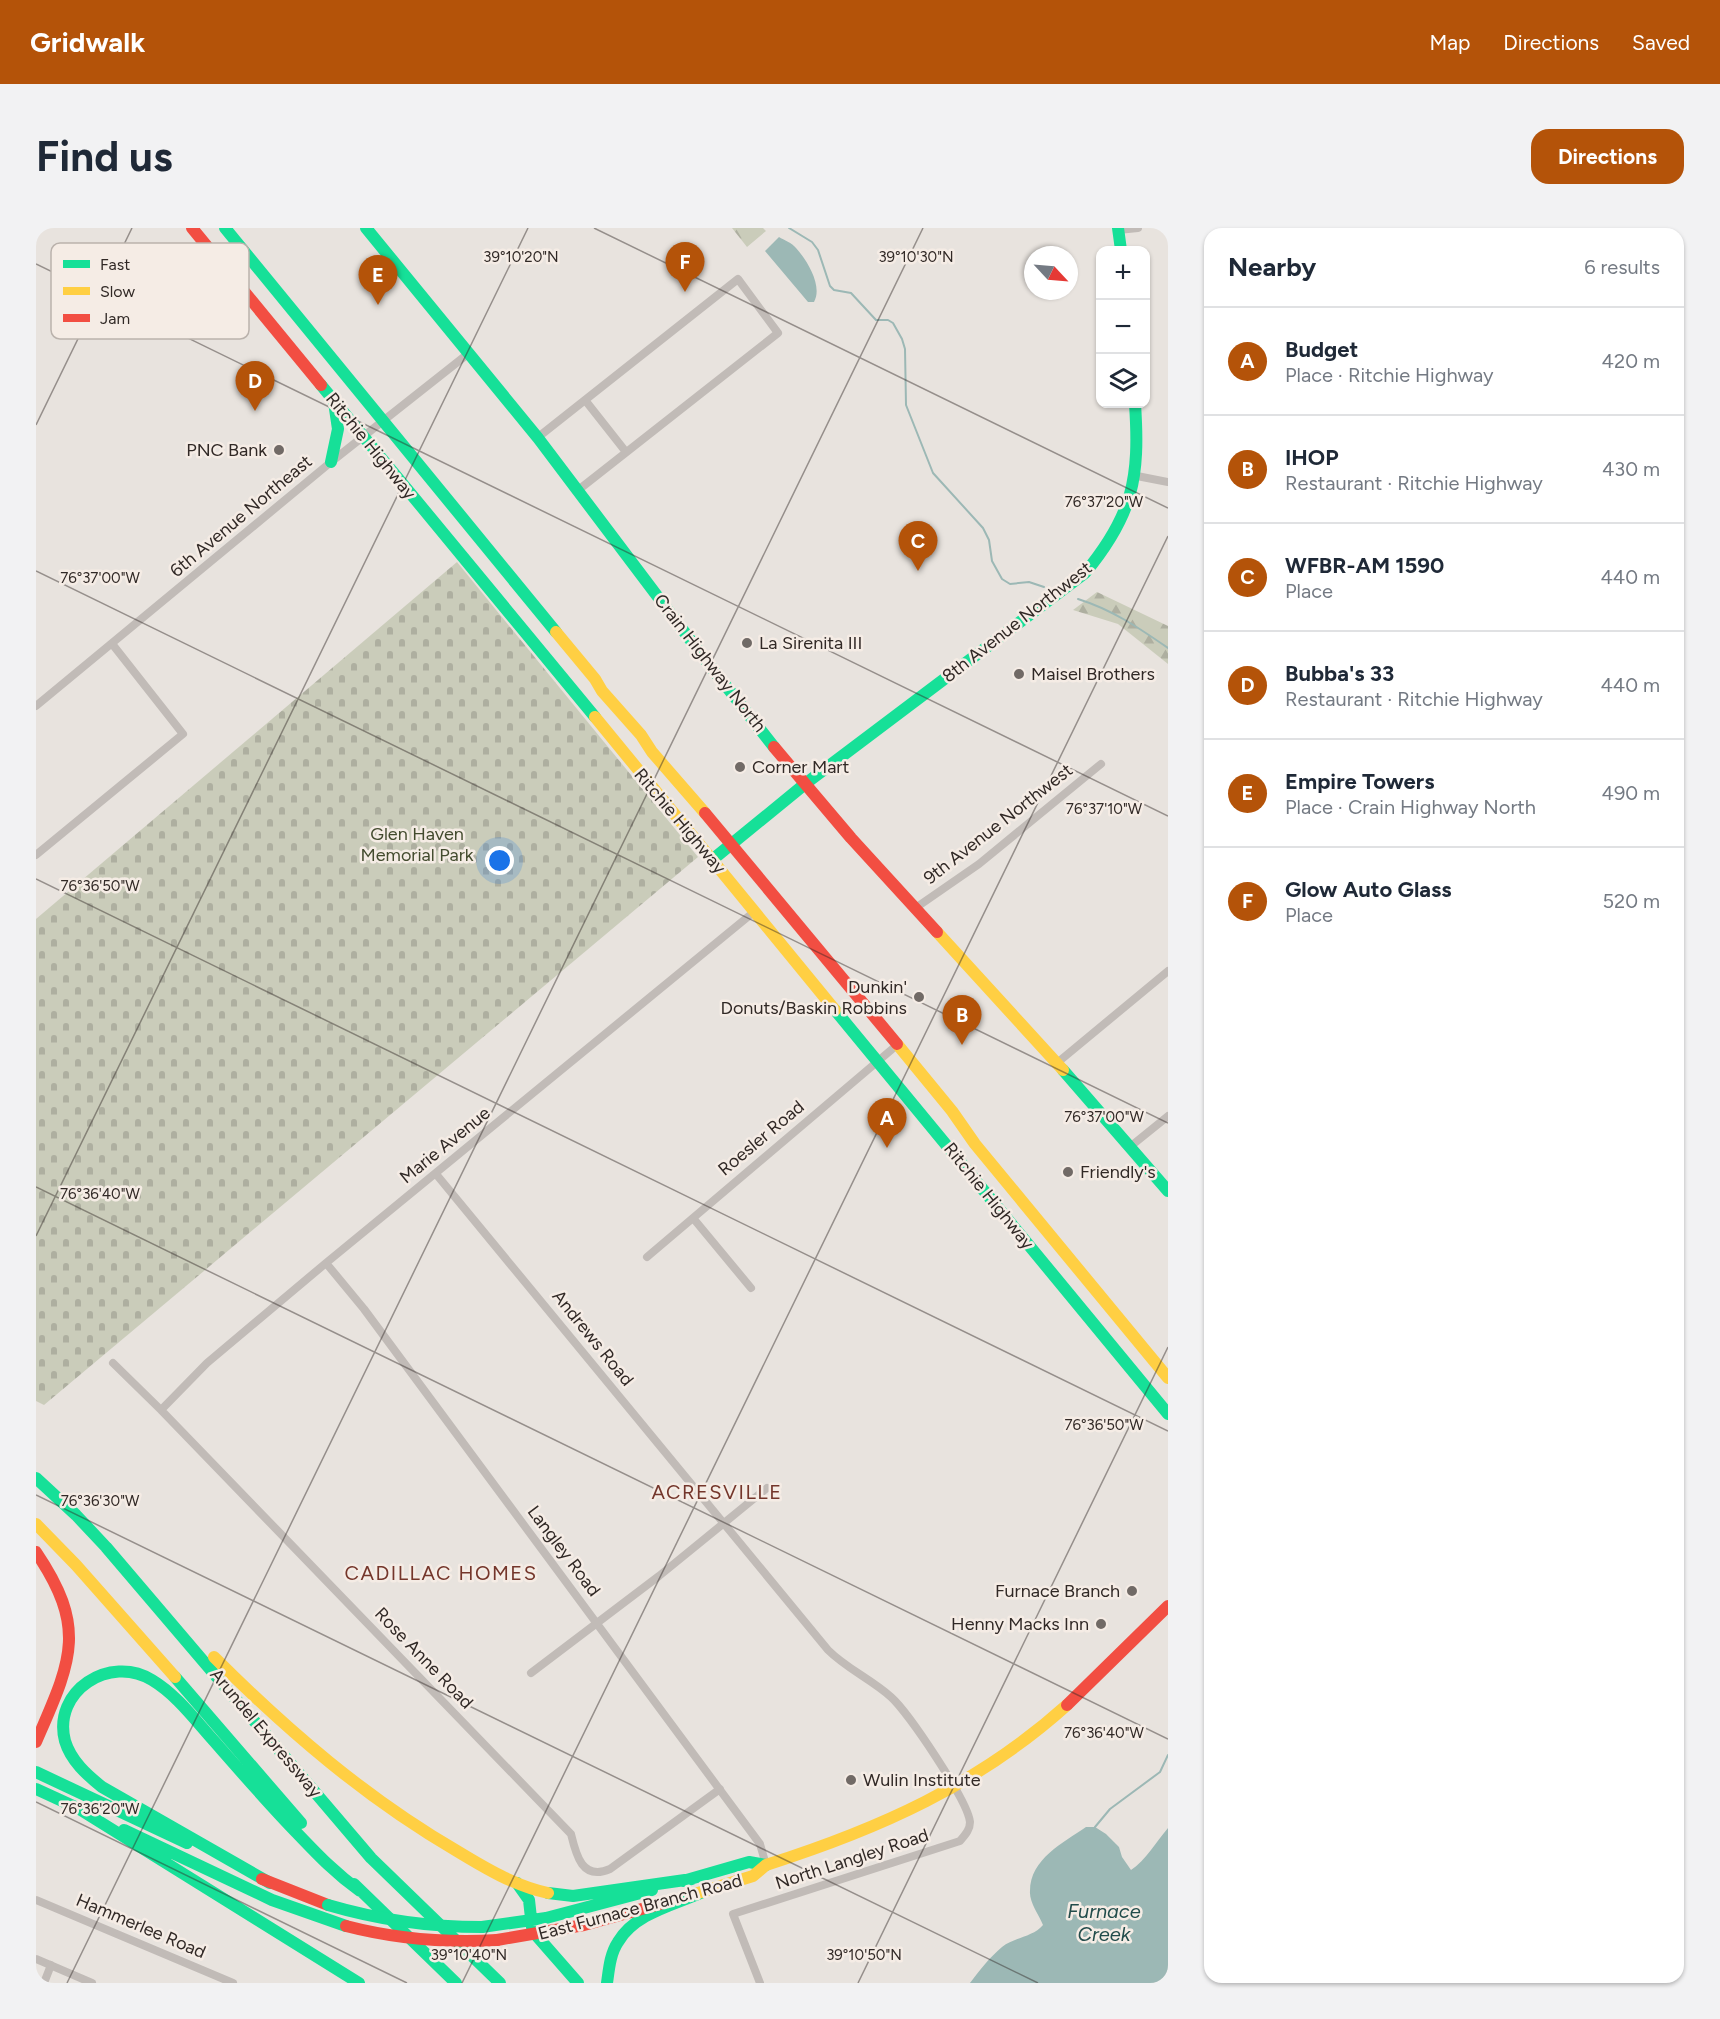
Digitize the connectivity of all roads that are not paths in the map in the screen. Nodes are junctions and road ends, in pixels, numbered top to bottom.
1 (192, 228) edge
2 (225, 228) edge
3 (366, 228) edge
4 (1138, 228) edge
5 (1118, 229) edge
6 (204, 243) edge
7 (237, 243) edge
8 (1120, 246) edge
9 (249, 257) edge
10 (249, 297) edge
11 (469, 353) junction
12 (334, 400) junction
13 (585, 400) junction
14 (1135, 408) edge
15 (384, 419) junction
16 (363, 436) junction
17 (537, 438) junction
18 (626, 452) junction
19 (331, 462) junction
20 (1137, 476) junction
21 (1168, 482) edge
22 (578, 490) junction
23 (112, 645) junction
24 (36, 706) edge
25 (1101, 764) dead end
26 (805, 784) junction
27 (731, 844) junction
28 (36, 855) edge
29 (712, 860) junction
30 (914, 909) junction
31 (755, 911) junction
32 (1168, 972) edge
33 (897, 1045) junction
34 (878, 1061) junction
35 (1057, 1063) junction
36 (1168, 1116) edge
37 (1131, 1146) junction
38 (436, 1174) junction
39 (1168, 1191) edge
40 (693, 1218) junction
41 (647, 1257) dead end
42 (326, 1263) junction
43 (752, 1288) dead end
44 (113, 1363) dead end
45 (1168, 1378) edge
46 (161, 1410) junction
47 (1168, 1414) edge
48 (36, 1478) edge
49 (767, 1488) dead end
50 (723, 1523) junction
51 (36, 1524) edge
52 (36, 1552) edge
53 (151, 1599) junction
54 (1168, 1606) edge
55 (597, 1623) junction
56 (531, 1673) dead end
57 (36, 1742) edge
58 (36, 1772) edge
59 (954, 1787) junction
60 (36, 1789) edge
61 (720, 1789) junction
62 (76, 1807) junction
63 (766, 1865) junction
64 (692, 1879) junction
65 (270, 1883) junction
66 (517, 1883) junction
67 (706, 1890) junction
68 (360, 1891) junction
69 (36, 1900) edge
70 (531, 1920) junction
71 (536, 1935) junction
72 (36, 1959) edge
73 (51, 1965) junction
74 (44, 1983) edge
75 (92, 1983) edge
76 (233, 1983) edge
77 (359, 1983) edge
78 (456, 1983) edge
79 (500, 1983) edge
80 (578, 1983) edge
81 (607, 1983) edge
82 (760, 1983) edge

1 - 6 main road, Ritchie Highway
2 - 7 main road, Ritchie Highway
3 - 11 main road, Crain Highway North
4 - 5 street
5 - 8 main road
9 - 15 main road, Ritchie Highway
10 - 12 main road, Ritchie Highway
11 - 15 street, 6th Avenue Northeast
11 - 17 main road, Crain Highway North
12 - 16 main road, Ritchie Highway
12 - 19 main road
13 - 17 street
13 - 18 street
13 - 18 street
14 - 20 main road, 8th Avenue Northwest
15 - 16 street, 6th Avenue Northeast
15 - 27 main road, Ritchie Highway
16 - 19 street, 6th Avenue Northeast
16 - 29 main road, Ritchie Highway
17 - 22 main road, Crain Highway North
18 - 22 street
19 - 23 street, 6th Avenue Northeast
20 - 21 street
20 - 26 main road, 8th Avenue Northwest
22 - 26 main road, Crain Highway North
23 - 24 street, 6th Avenue Northeast
23 - 28 street
25 - 30 street, 9th Avenue Northwest
26 - 27 main road, 8th Avenue Northwest
26 - 30 main road, Crain Highway North
27 - 29 main road, 8th Avenue Northwest
27 - 33 main road, Ritchie Highway
29 - 31 main road, Ritchie Highway
30 - 35 main road, Crain Highway North
31 - 34 main road, Ritchie Highway
31 - 38 street, Marie Avenue
32 - 35 street
33 - 34 street, Roesler Road
33 - 45 main road, Ritchie Highway
34 - 40 street, Roesler Road
34 - 47 main road, Ritchie Highway
35 - 37 main road, Crain Highway North
36 - 37 street
37 - 39 main road, Crain Highway North
38 - 42 street, Marie Avenue
38 - 50 street, Andrews Road
40 - 41 street, Roesler Road
40 - 43 street
42 - 46 street, Marie Avenue
42 - 55 street, Langley Road
44 - 46 street, Rose Anne Road
46 - 61 street, Rose Anne Road
48 - 53 main road, Arundel Expressway
49 - 50 street
50 - 55 street
50 - 59 street, Andrews Road
51 - 68 main road, Arundel Expressway
52 - 57 main road
53 - 66 main road
53 - 79 main road, Arundel Expressway
54 - 59 main road, East Furnace Branch Road
55 - 56 street
55 - 61 street, Langley Road
58 - 65 main road, East Furnace Branch Road
59 - 63 main road, East Furnace Branch Road
59 - 82 street, North Langley Road
60 - 62 main road, East Furnace Branch Road
61 - 63 street, Langley Road
62 - 71 main road, East Furnace Branch Road, bridge
62 - 77 main road
63 - 64 main road, East Furnace Branch Road
63 - 67 main road, East Furnace Branch Road
64 - 66 main road
64 - 70 main road, East Furnace Branch Road
65 - 68 main road
65 - 70 main road, East Furnace Branch Road, bridge
66 - 70 main road
67 - 71 main road, East Furnace Branch Road
67 - 81 main road
68 - 78 main road, Arundel Expressway
69 - 76 street, Hammerlee Road
70 - 71 main road
71 - 80 main road
72 - 73 street
73 - 74 street
73 - 75 street

